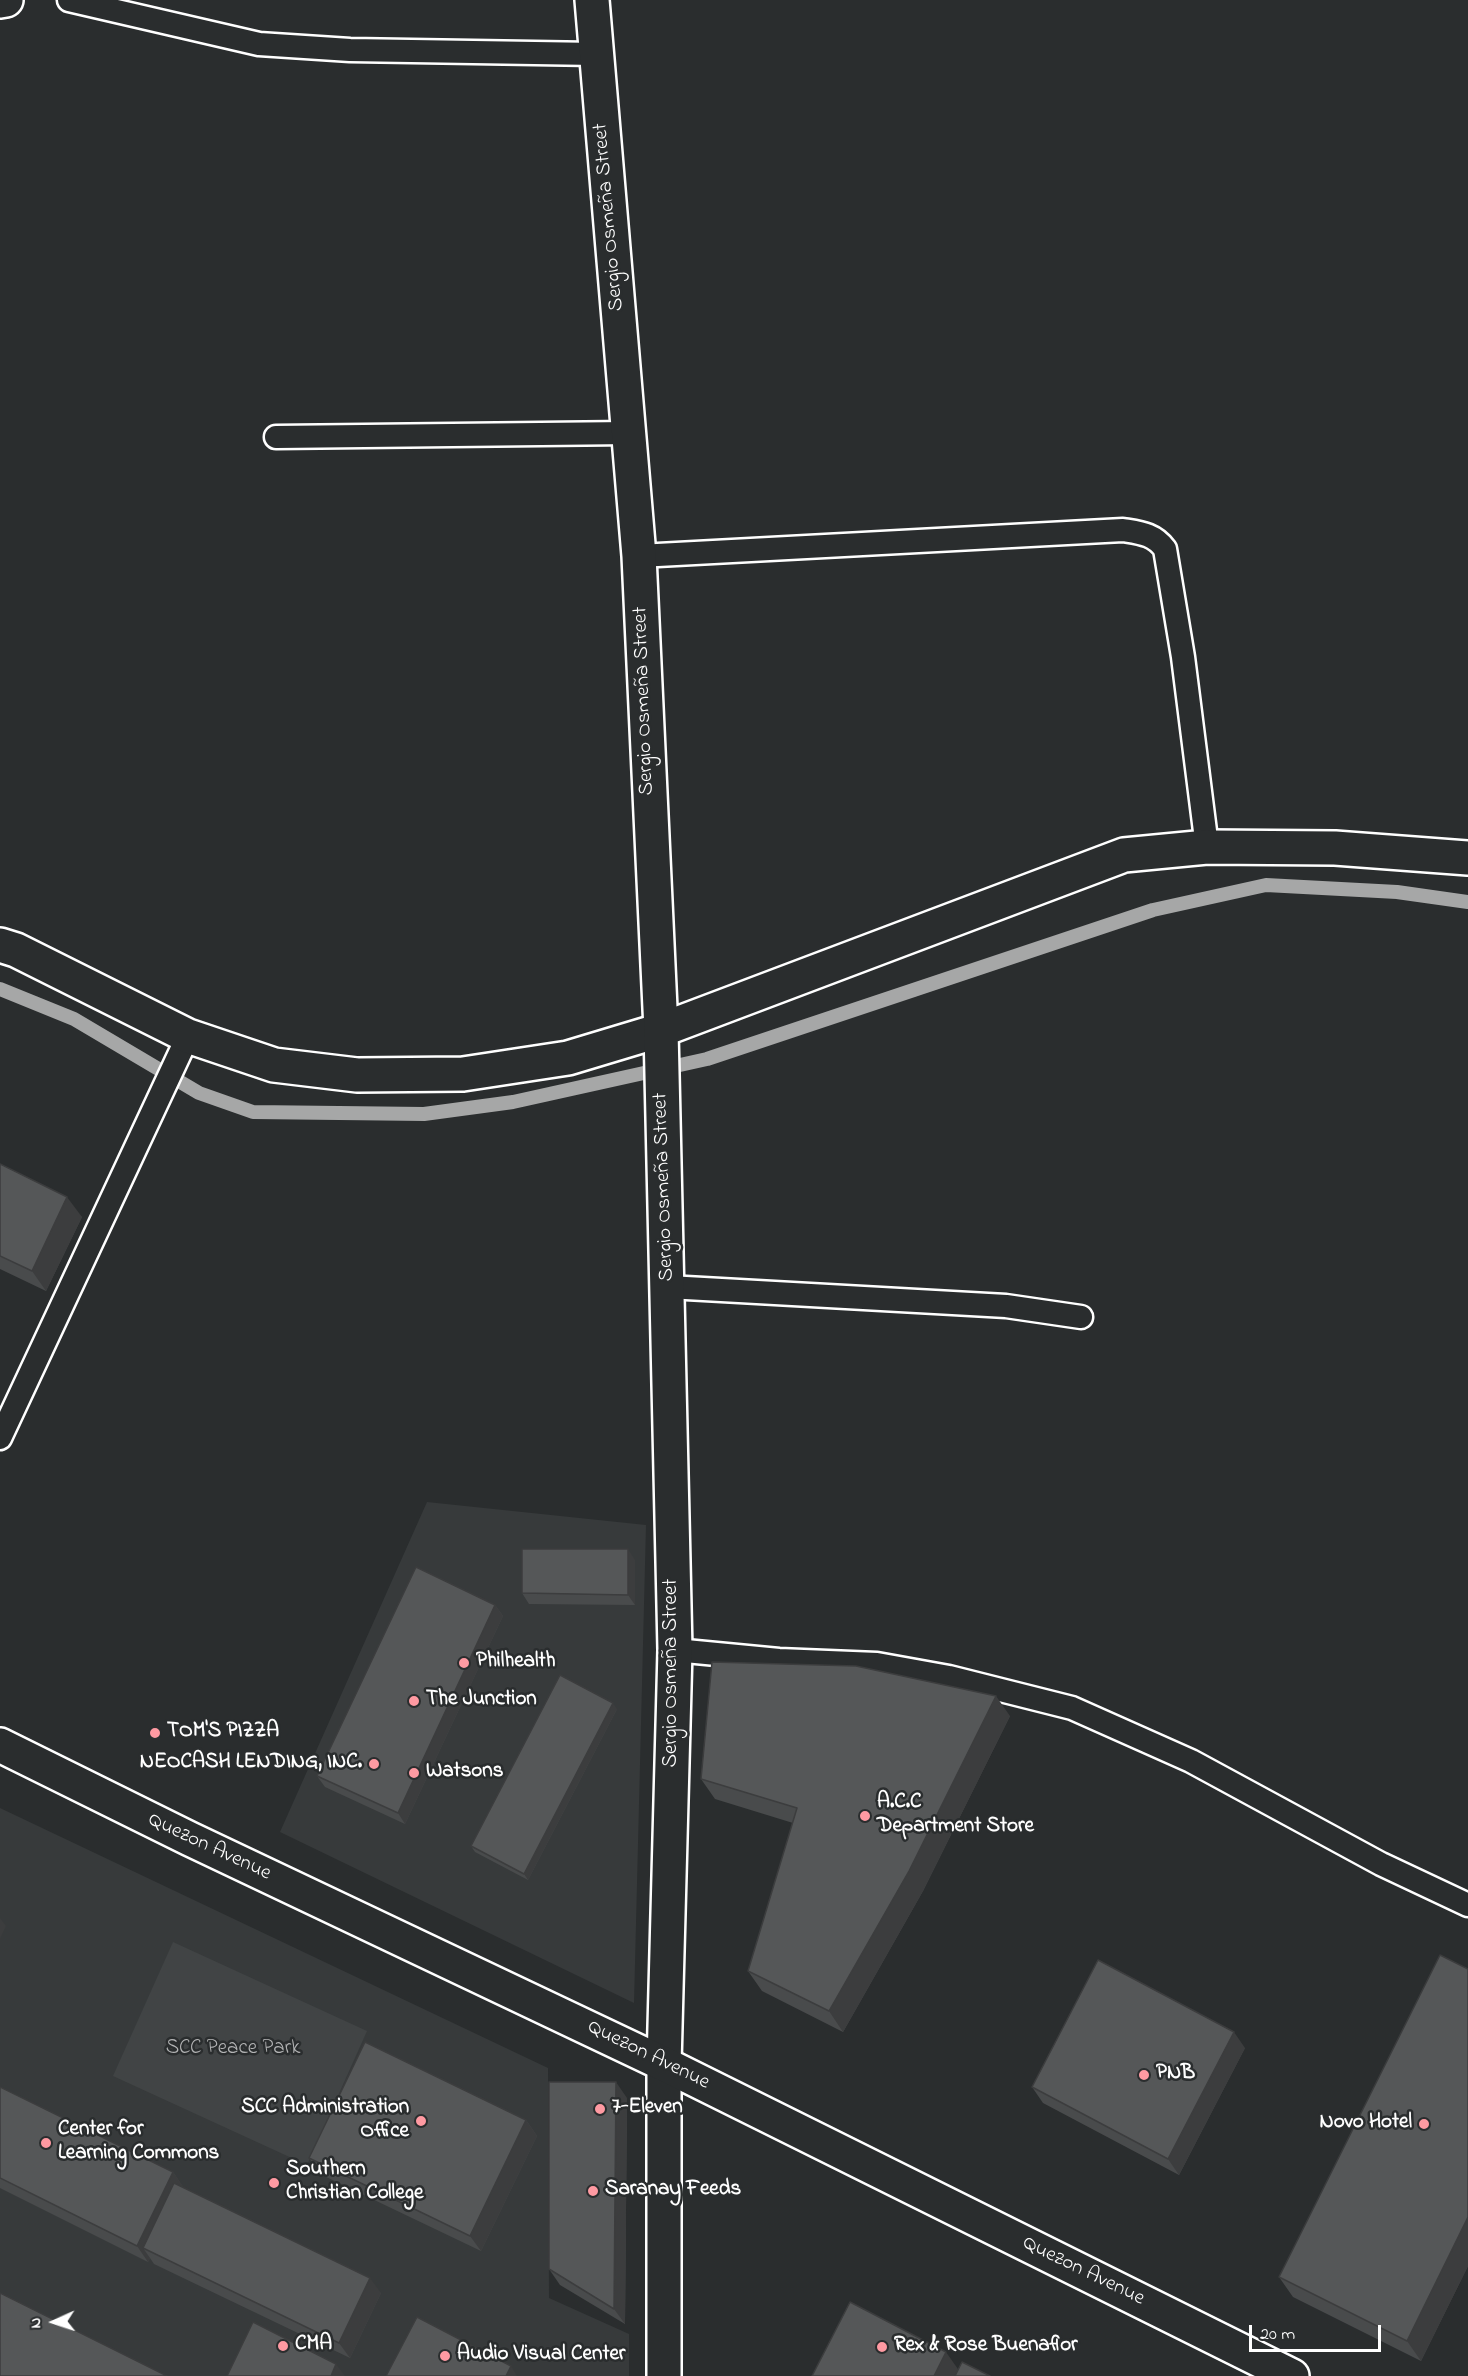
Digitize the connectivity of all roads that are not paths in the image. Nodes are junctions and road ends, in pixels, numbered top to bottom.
1 (6, 0) edge
2 (69, 0) edge
3 (592, 0) edge
4 (0, 1) edge
5 (596, 54) junction
6 (629, 433) junction
7 (276, 437) dead end
8 (639, 556) junction
9 (1207, 847) junction
10 (1468, 858) edge
11 (0, 945) edge
12 (661, 1030) junction
13 (182, 1046) junction
14 (668, 1287) junction
15 (1081, 1317) dead end
16 (0, 1438) edge
17 (675, 1650) junction
18 (0, 1745) edge
19 (1468, 1905) edge
20 (664, 2064) junction
21 (664, 2376) edge
22 (1292, 2376) edge

1 - 4 street
2 - 5 lane
3 - 5 street, Sergio Osmeña Street
5 - 6 street, Sergio Osmeña Street
6 - 7 lane
6 - 8 street, Sergio Osmeña Street
8 - 9 lane
8 - 12 street, Sergio Osmeña Street
9 - 10 street
9 - 12 street
11 - 13 street
12 - 13 street
12 - 14 street, Sergio Osmeña Street
13 - 16 lane
14 - 15 lane
14 - 17 street, Sergio Osmeña Street
17 - 19 lane
17 - 20 street, Sergio Osmeña Street
18 - 20 street, Quezon Avenue
20 - 21 street, Sergio Osmeña Street
20 - 22 street, Quezon Avenue

